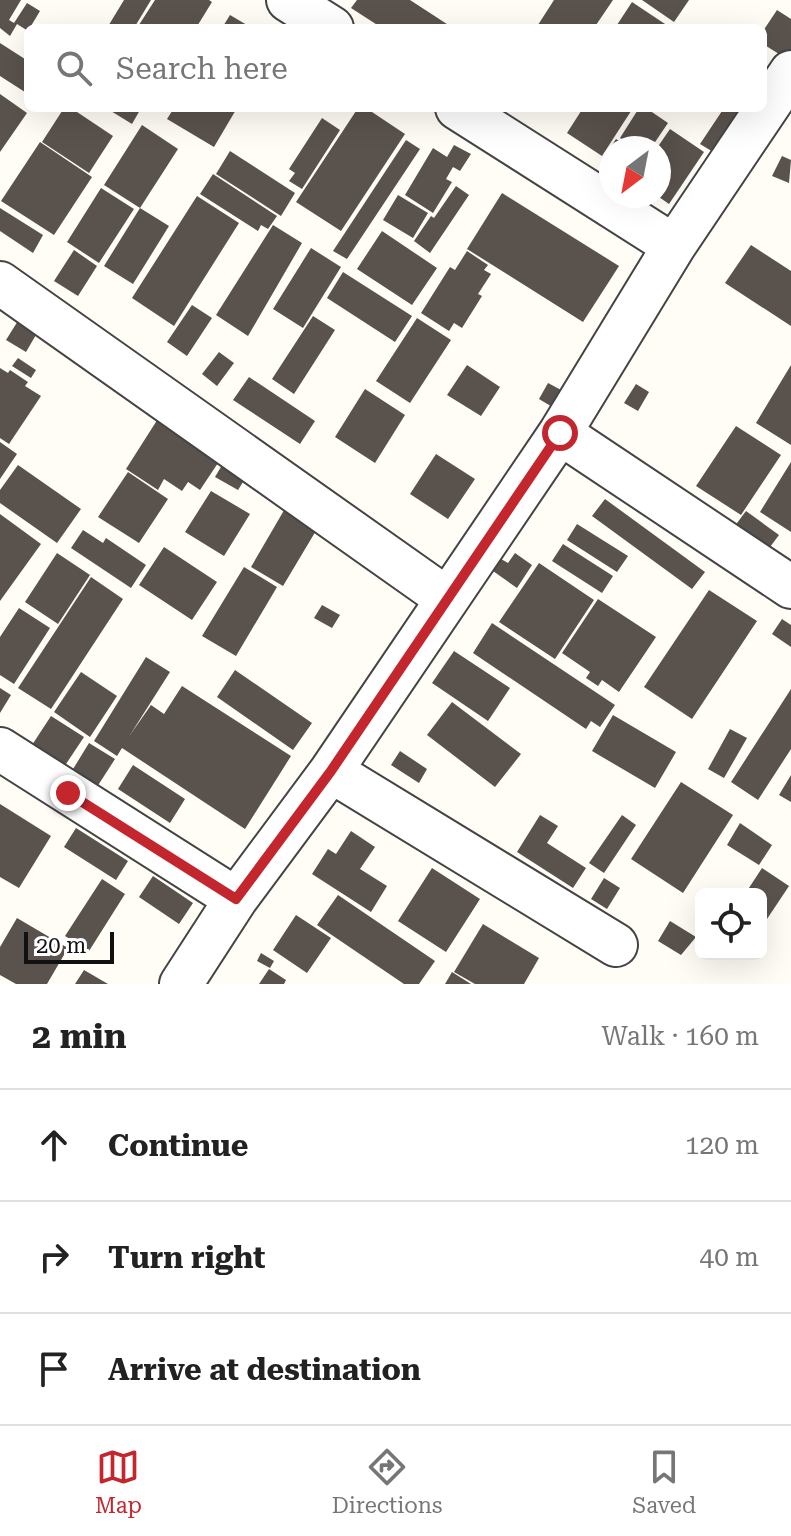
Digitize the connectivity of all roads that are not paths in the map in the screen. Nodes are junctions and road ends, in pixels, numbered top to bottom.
1 (288, 0) edge
2 (326, 24) edge
3 (791, 72) edge
4 (767, 108) edge
5 (463, 112) edge
6 (764, 112) edge
7 (674, 246) junction
8 (0, 283) edge
9 (560, 433) junction
10 (791, 587) edge
11 (446, 598) junction
12 (0, 749) edge
13 (331, 771) junction
14 (236, 899) junction
15 (616, 945) dead end
16 (181, 984) edge

1 - 2 street
3 - 4 street
5 - 7 street
6 - 7 street
7 - 9 street
8 - 11 street
9 - 10 street
9 - 11 street
11 - 13 street
12 - 14 street
13 - 14 street
13 - 15 street
14 - 16 street

